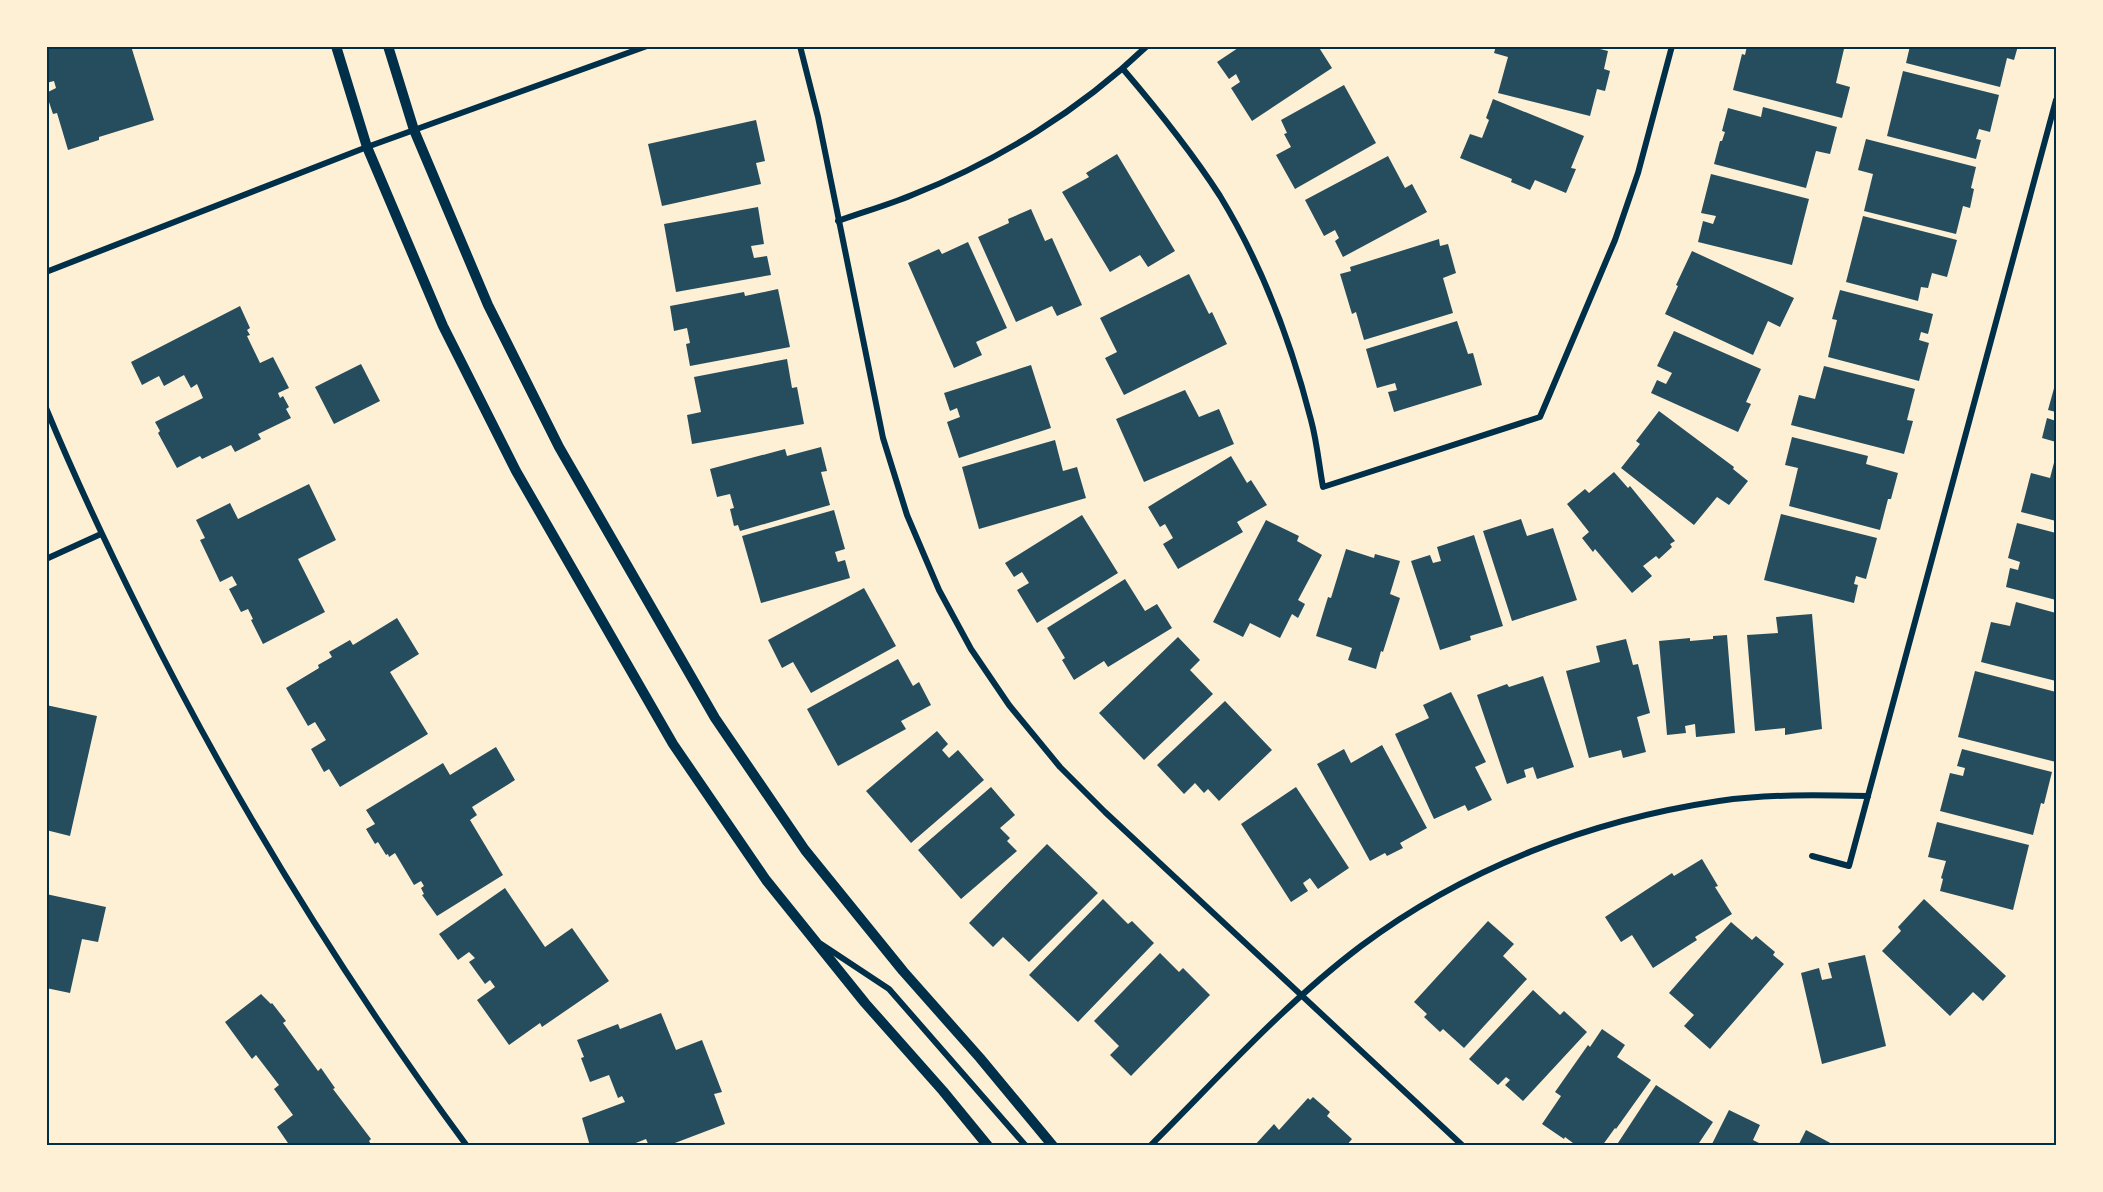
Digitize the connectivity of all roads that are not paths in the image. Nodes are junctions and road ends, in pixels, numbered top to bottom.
1 (336, 46) edge
2 (388, 46) edge
3 (647, 46) edge
4 (800, 46) edge
5 (1147, 46) edge
6 (1671, 46) edge
7 (1123, 69) junction
8 (2056, 100) edge
9 (414, 130) junction
10 (367, 147) junction
11 (838, 220) junction
12 (46, 272) edge
13 (46, 408) edge
14 (101, 534) junction
15 (46, 559) edge
16 (1868, 796) junction
17 (1812, 856) dead end
18 (813, 939) junction
19 (1301, 996) junction
20 (467, 1146) edge
21 (988, 1146) edge
22 (1026, 1146) edge
23 (1053, 1146) edge
24 (1150, 1146) edge
25 (1463, 1146) edge

1 - 10 street
2 - 9 street
3 - 9 street
4 - 11 street
5 - 7 street
6 - 7 street
7 - 11 street
8 - 16 street
9 - 10 street
9 - 23 street
10 - 12 street
10 - 18 street
11 - 19 street
13 - 14 street
14 - 15 street
14 - 20 street
16 - 17 street
16 - 19 street
18 - 21 street
18 - 22 street
19 - 24 street
19 - 25 street

